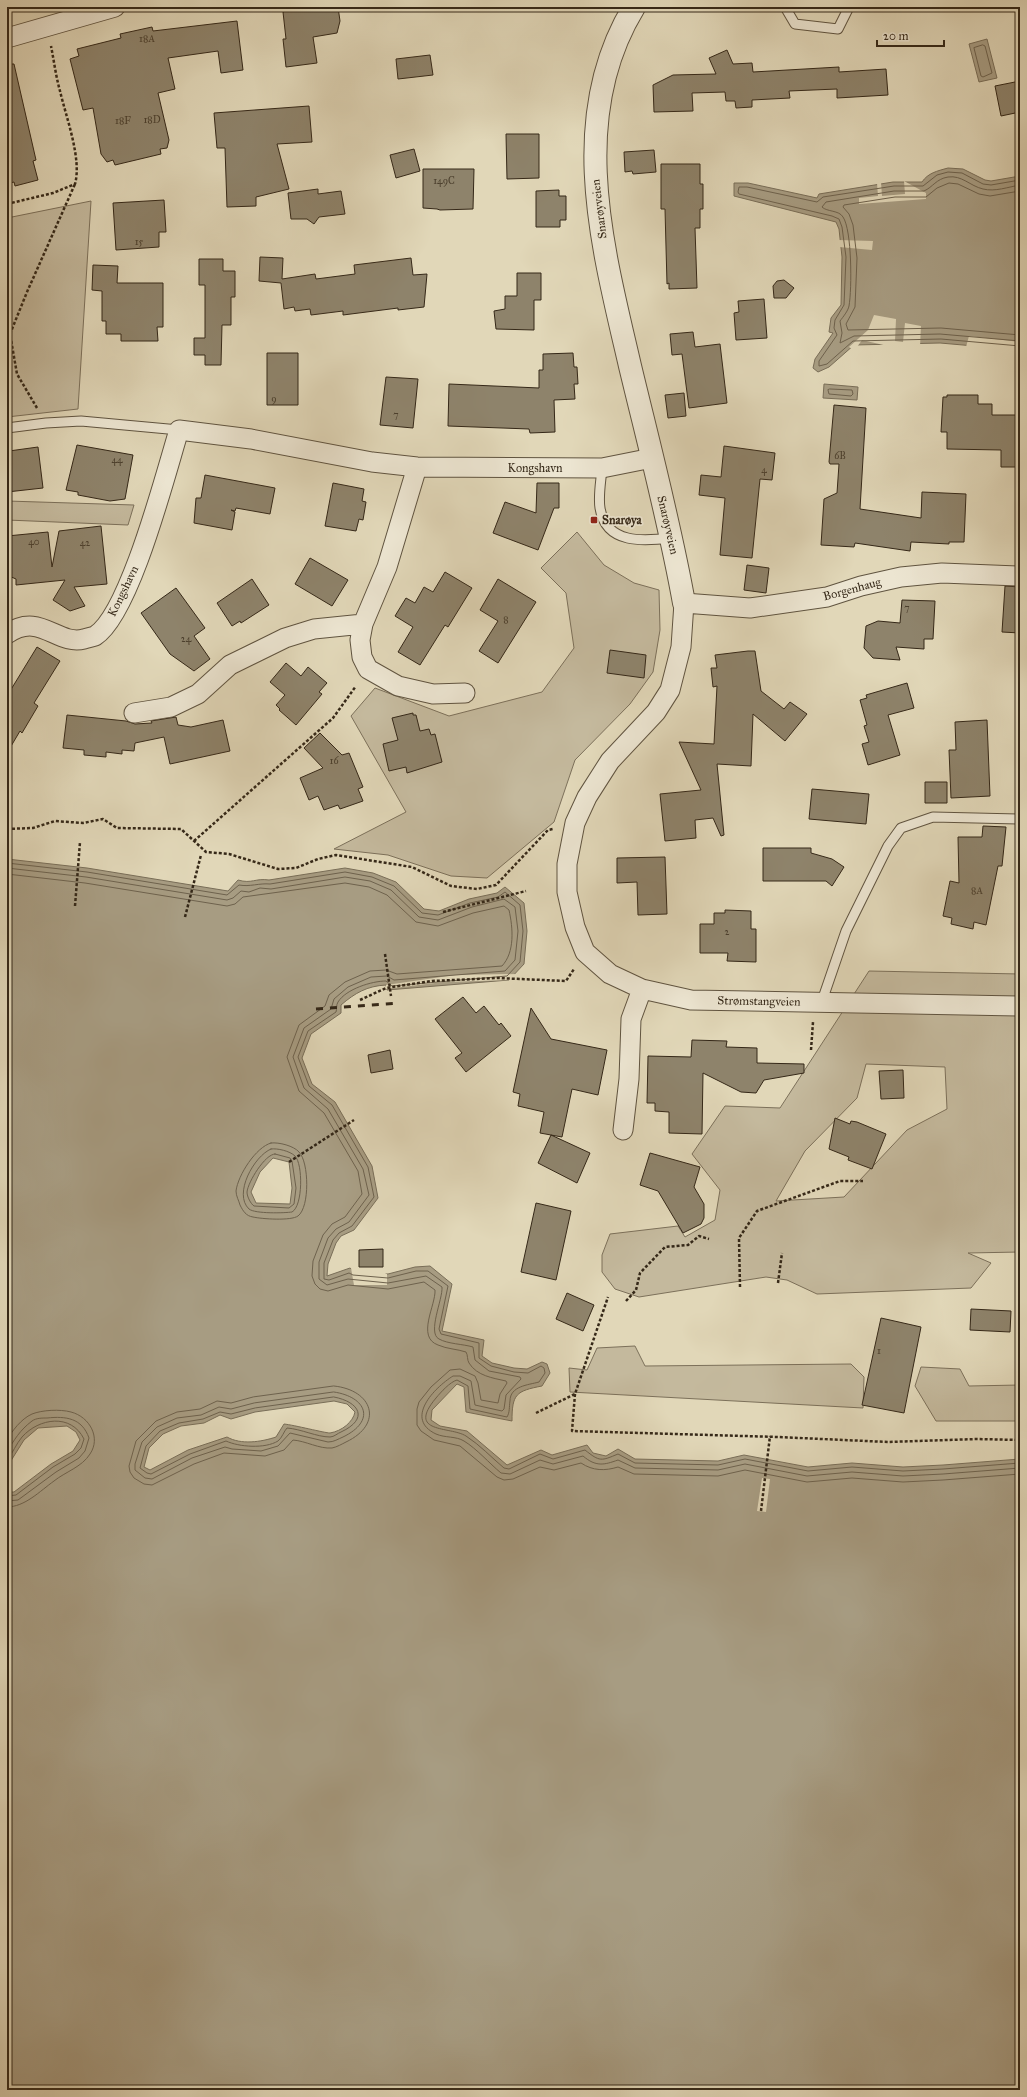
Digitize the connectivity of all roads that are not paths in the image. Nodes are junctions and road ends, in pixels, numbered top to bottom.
1 (115, 7) edge
2 (634, 7) edge
3 (785, 7) edge
4 (849, 7) edge
5 (77, 12) edge
6 (7, 38) edge
7 (7, 428) edge
8 (179, 430) junction
9 (652, 458) junction
10 (417, 467) junction
11 (602, 468) junction
12 (672, 538) junction
13 (1020, 576) edge
14 (684, 603) junction
15 (363, 624) junction
16 (7, 634) edge
17 (465, 693) dead end
18 (134, 713) dead end
19 (1020, 819) edge
20 (642, 989) junction
21 (819, 1001) junction
22 (1020, 1006) edge
23 (623, 1130) dead end

1 - 5 street
2 - 9 street, Snarøyveien
3 - 4 lane
5 - 6 street
7 - 8 lane, Kongshavn
8 - 10 street, Kongshavn
8 - 16 street, Kongshavn
9 - 11 street, Kongshavn
9 - 12 street, Snarøyveien
10 - 11 street, Kongshavn
10 - 15 street
11 - 12 lane
12 - 14 street, Snarøyveien
13 - 14 street, Borgenhaug
14 - 20 street, Snarøyveien
15 - 17 street
15 - 18 street
19 - 21 lane
20 - 21 street, Strømstangveien
20 - 23 street
21 - 22 street, Strømstangveien

